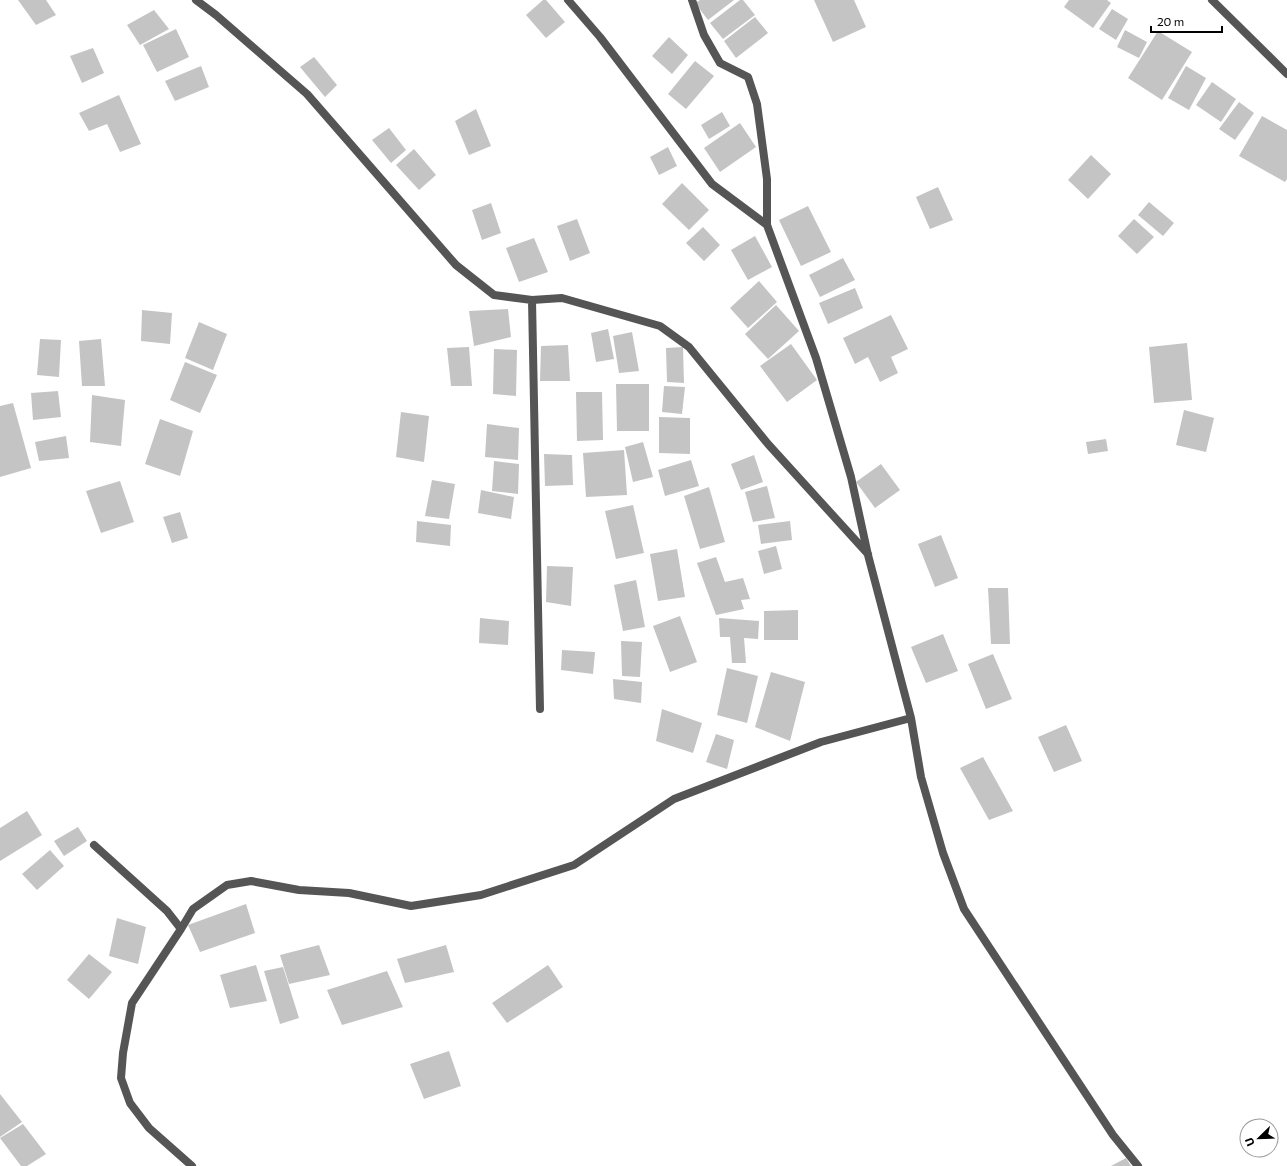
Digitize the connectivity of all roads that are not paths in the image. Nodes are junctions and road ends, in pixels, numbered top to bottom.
1 (196, 0) edge
2 (568, 0) edge
3 (692, 0) edge
4 (1212, 0) edge
5 (1287, 74) edge
6 (767, 225) junction
7 (532, 300) junction
8 (868, 555) junction
9 (540, 709) dead end
10 (912, 718) junction
11 (94, 845) dead end
12 (181, 929) junction
13 (192, 1166) edge
14 (1138, 1166) edge

1 - 7 street
2 - 6 street
3 - 6 street
4 - 5 street
6 - 8 street
7 - 8 street
7 - 9 street
8 - 10 street
10 - 12 street
10 - 14 street
11 - 12 street
12 - 13 street

